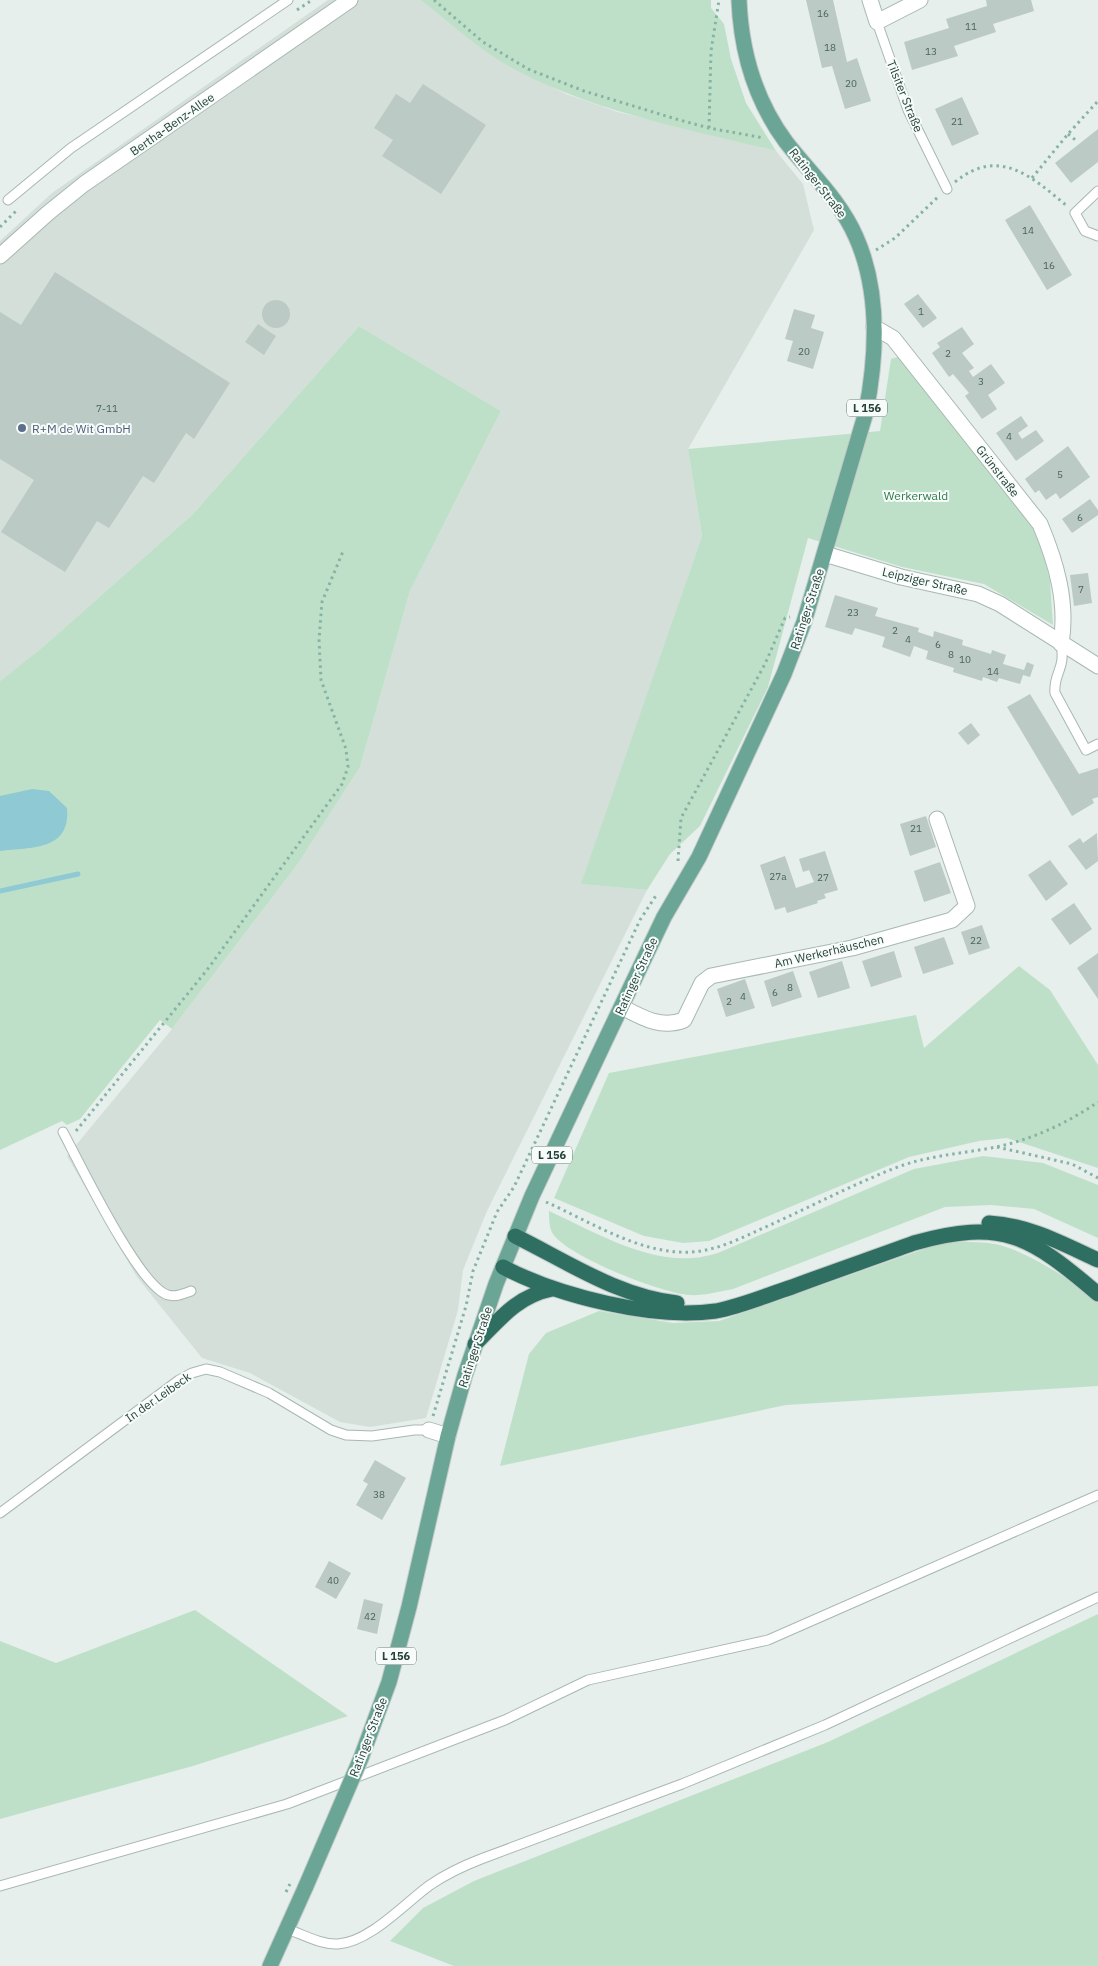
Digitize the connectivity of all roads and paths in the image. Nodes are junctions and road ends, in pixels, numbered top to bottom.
1 (288, 0) edge
2 (312, 0) edge
3 (350, 0) edge
4 (434, 0) edge
5 (719, 0) edge
6 (739, 0) edge
7 (870, 0) edge
8 (920, 0) edge
9 (292, 13) dead end
10 (877, 22) junction
11 (1098, 102) edge
12 (709, 128) junction
13 (1068, 134) junction
14 (786, 142) junction
15 (1078, 142) dead end
16 (1032, 178) junction
17 (947, 189) junction
18 (1098, 191) edge
19 (8, 200) dead end
20 (22, 205) dead end
21 (1075, 212) junction
22 (0, 226) edge
23 (1098, 236) edge
24 (0, 256) edge
25 (864, 257) junction
26 (874, 327) junction
27 (344, 549) dead end
28 (825, 554) junction
29 (1061, 644) junction
30 (1098, 666) edge
31 (1098, 744) edge
32 (937, 820) dead end
33 (622, 1007) junction
34 (1098, 1102) edge
35 (63, 1132) dead end
36 (68, 1142) junction
37 (995, 1147) junction
38 (1098, 1178) edge
39 (514, 1188) dead end
40 (532, 1196) junction
41 (516, 1236) junction
42 (1098, 1260) edge
43 (503, 1267) junction
44 (552, 1289) junction
45 (191, 1291) dead end
46 (1098, 1294) edge
47 (475, 1344) junction
48 (429, 1430) joint
49 (448, 1436) junction
50 (1098, 1495) edge
51 (0, 1513) edge
52 (1098, 1597) edge
53 (0, 1886) edge
54 (287, 1929) junction
55 (270, 1966) edge

1 - 19 lane
2 - 9 path
3 - 24 street, Bertha-Benz-Allee
4 - 12 path
5 - 12 path
6 - 14 main road, Ratinger Straße / L 156
7 - 10 street, Tilsiter Straße
8 - 10 street
10 - 17 lane, Tilsiter Straße
11 - 13 path
12 - 14 path
13 - 15 path
13 - 16 path
14 - 25 main road, Ratinger Straße / L 156
16 - 17 path
16 - 21 path
17 - 25 path
18 - 21 lane
20 - 22 path
21 - 23 lane
25 - 26 main road, Ratinger Straße / L 156
26 - 28 main road, Ratinger Straße / L 156
26 - 29 street, Grünstraße
27 - 36 path
28 - 29 street, Leipziger Straße
28 - 33 main road, Ratinger Straße / L 156
29 - 30 street, Leipziger Straße
29 - 31 lane
32 - 33 street, Am Werkerhäuschen
33 - 40 main road, Ratinger Straße / L 156
34 - 37 path
35 - 36 lane
36 - 45 lane
37 - 38 path
37 - 40 path
39 - 40 path
40 - 41 main road, Ratinger Straße / L 156
41 - 42 highway
41 - 43 main road, Ratinger Straße / L 156
43 - 44 highway
43 - 47 main road, Ratinger Straße / L 156
44 - 46 highway
44 - 47 highway
47 - 49 main road, Ratinger Straße / L 156
48 - 49 street, In der Leibeck
48 - 51 lane, In der Leibeck
49 - 54 main road, Ratinger Straße / L 156, bridge
50 - 53 lane
52 - 54 lane
54 - 55 main road, Ratinger Straße / L 156

